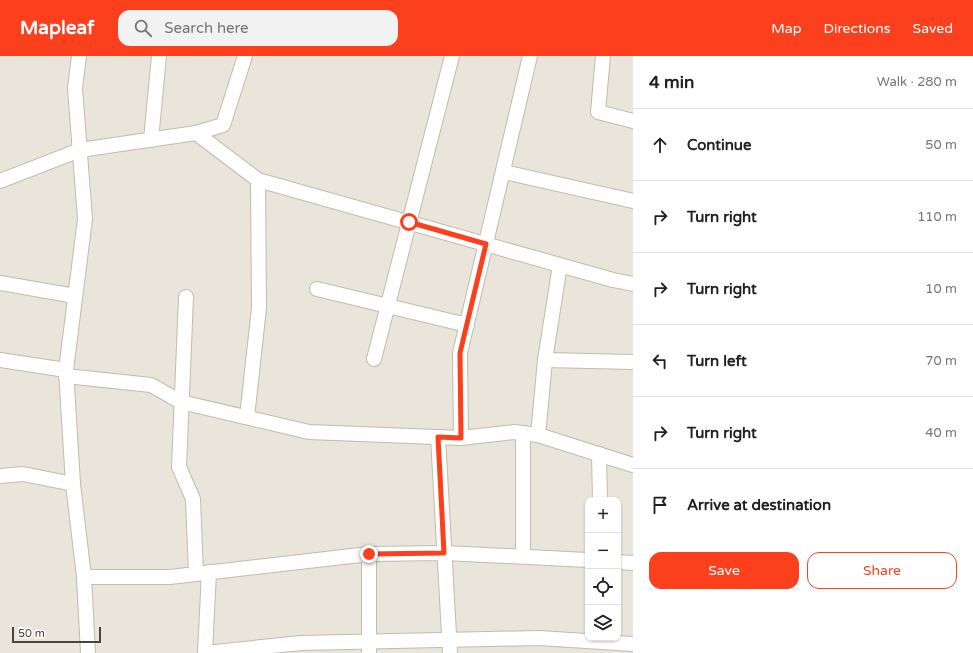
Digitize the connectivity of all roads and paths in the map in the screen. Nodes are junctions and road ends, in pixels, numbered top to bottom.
1 (79, 56) edge
2 (159, 56) edge
3 (245, 56) edge
4 (452, 56) edge
5 (530, 56) edge
6 (603, 56) edge
7 (633, 121) edge
8 (196, 133) junction
9 (151, 140) junction
10 (80, 150) junction
11 (504, 172) junction
12 (258, 180) junction
13 (0, 181) edge
14 (633, 201) edge
15 (409, 222) junction
16 (486, 244) junction
17 (560, 265) junction
18 (0, 283) edge
19 (633, 284) edge
20 (317, 289) dead end
21 (75, 296) junction
22 (186, 297) dead end
23 (387, 306) junction
24 (467, 325) junction
25 (374, 359) dead end
26 (0, 360) edge
27 (545, 360) junction
28 (633, 362) edge
29 (66, 373) junction
30 (182, 402) junction
31 (247, 417) junction
32 (523, 433) junction
33 (538, 435) junction
34 (438, 437) junction
35 (461, 438) junction
36 (599, 454) junction
37 (633, 465) edge
38 (0, 476) edge
39 (73, 484) junction
40 (600, 497) edge
41 (444, 553) junction
42 (369, 554) junction
43 (523, 556) junction
44 (585, 560) edge
45 (621, 562) edge
46 (633, 564) edge
47 (203, 573) junction
48 (84, 577) junction
49 (585, 640) edge
50 (607, 641) edge
51 (633, 644) edge
52 (449, 646) edge
53 (369, 647) edge
54 (259, 650) edge
55 (88, 653) edge
56 (205, 653) edge

1 - 10 street
2 - 9 street
3 - 8 street
4 - 15 street
5 - 11 street
6 - 7 street
8 - 9 street
8 - 12 street
9 - 10 street
10 - 13 street
10 - 21 street
11 - 14 street
11 - 16 street
12 - 15 street
12 - 31 street
15 - 16 street
15 - 23 street
16 - 17 street
16 - 24 street
17 - 19 street
17 - 27 street
18 - 21 street
20 - 23 street
21 - 29 street
22 - 30 street
23 - 24 street
23 - 25 street
24 - 35 street
26 - 29 street
27 - 28 street
27 - 33 street
29 - 30 street
29 - 39 street
30 - 31 street
30 - 47 street
31 - 34 street
32 - 33 street
32 - 35 street
32 - 43 street
33 - 36 street
34 - 35 street
34 - 41 street
36 - 37 street
36 - 40 street
38 - 39 street
39 - 48 street
41 - 42 street
41 - 43 street
41 - 52 street
42 - 47 street
42 - 53 street
43 - 44 street
45 - 46 street
47 - 48 street
47 - 56 street
48 - 55 street
49 - 52 street
50 - 51 street
52 - 53 street
53 - 54 street
54 - 56 street

